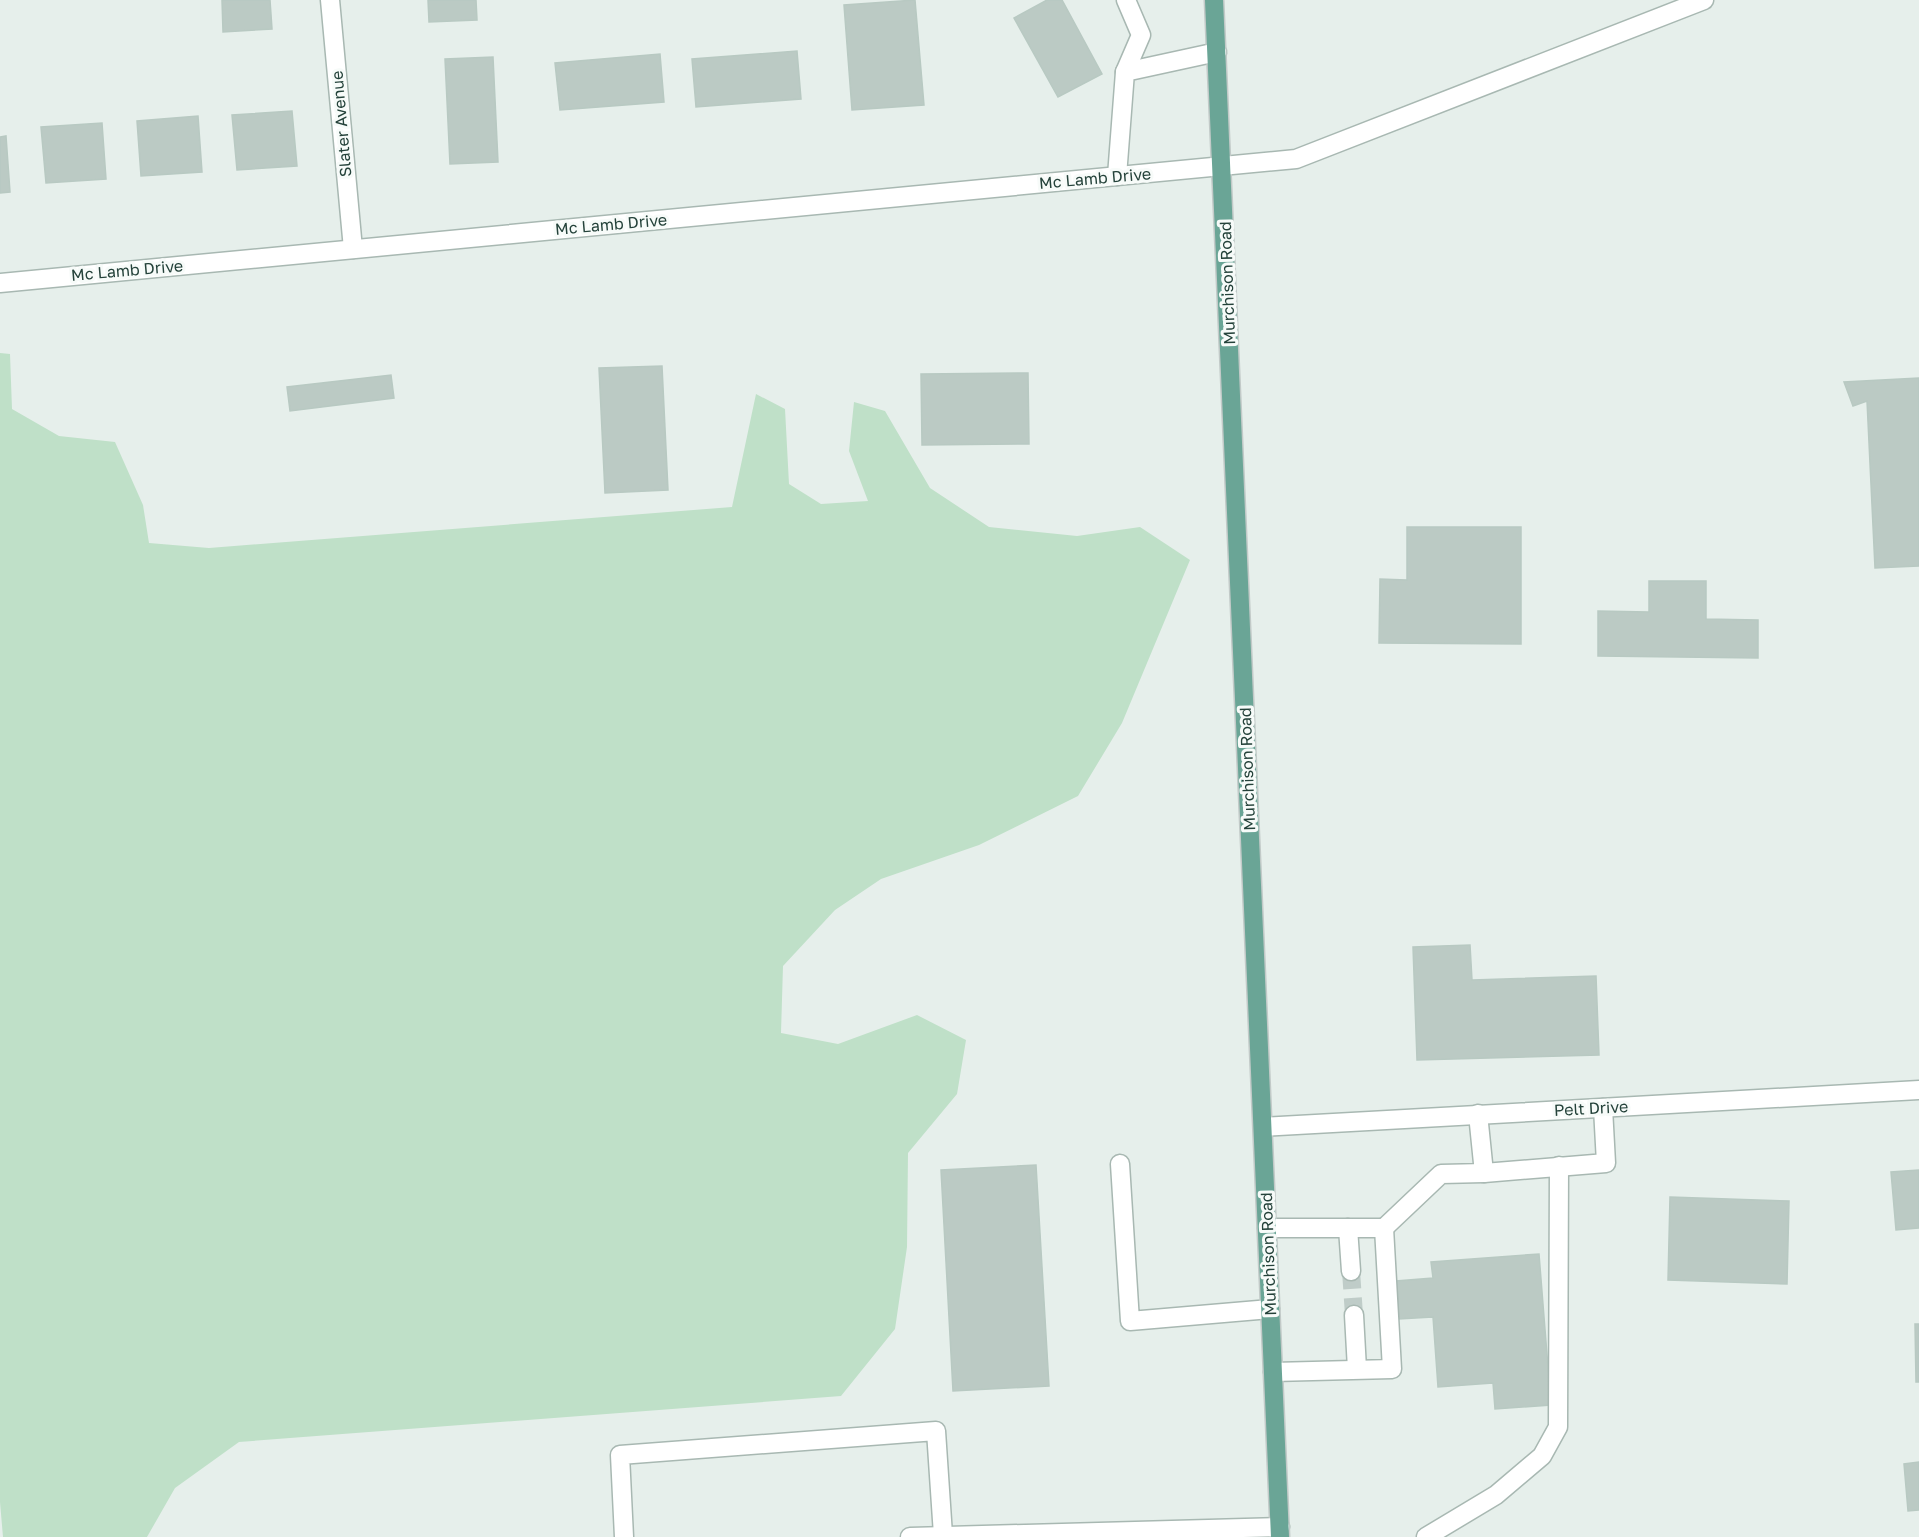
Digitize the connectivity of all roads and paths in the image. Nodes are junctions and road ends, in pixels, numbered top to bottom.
1 (330, 0) edge
2 (1126, 0) edge
3 (1214, 0) edge
4 (1704, 0) edge
5 (1663, 7) edge
6 (1217, 52) junction
7 (1125, 72) junction
8 (1222, 166) junction
9 (1118, 176) junction
10 (353, 249) junction
11 (0, 283) edge
12 (1919, 1090) edge
13 (1603, 1108) junction
14 (1478, 1114) junction
15 (1263, 1127) junction
16 (1120, 1164) dead end
17 (1560, 1166) junction
18 (1484, 1173) junction
19 (1267, 1228) junction
20 (1348, 1228) junction
21 (1384, 1228) junction
22 (1351, 1271) tunnel mouth
23 (1270, 1309) junction
24 (1354, 1315) tunnel mouth
25 (1357, 1369) junction
26 (1273, 1372) junction
27 (1280, 1532) edge
28 (943, 1536) edge
29 (624, 1537) edge
30 (910, 1537) edge
31 (1426, 1537) edge

1 - 10 street, Slater Avenue
2 - 7 street
3 - 6 main road, Murchison Road
4 - 5 street, Mc Lamb Drive
5 - 8 street, Mc Lamb Drive
6 - 7 street
6 - 8 main road, Murchison Road
7 - 9 street
8 - 9 street, Mc Lamb Drive
8 - 15 main road, Murchison Road
9 - 10 street, Mc Lamb Drive
10 - 11 street, Mc Lamb Drive
12 - 13 street, Pelt Drive
13 - 14 street, Pelt Drive
13 - 17 street
14 - 15 street, Pelt Drive
14 - 18 street
15 - 19 main road, Murchison Road
16 - 23 street
17 - 18 street
17 - 31 street
18 - 21 street
19 - 20 street
19 - 23 main road, Murchison Road
20 - 21 street
20 - 22 street
21 - 25 street
23 - 26 main road, Murchison Road
24 - 25 street
25 - 26 street
26 - 27 main road, Murchison Road
27 - 28 street
28 - 29 street
28 - 30 street

